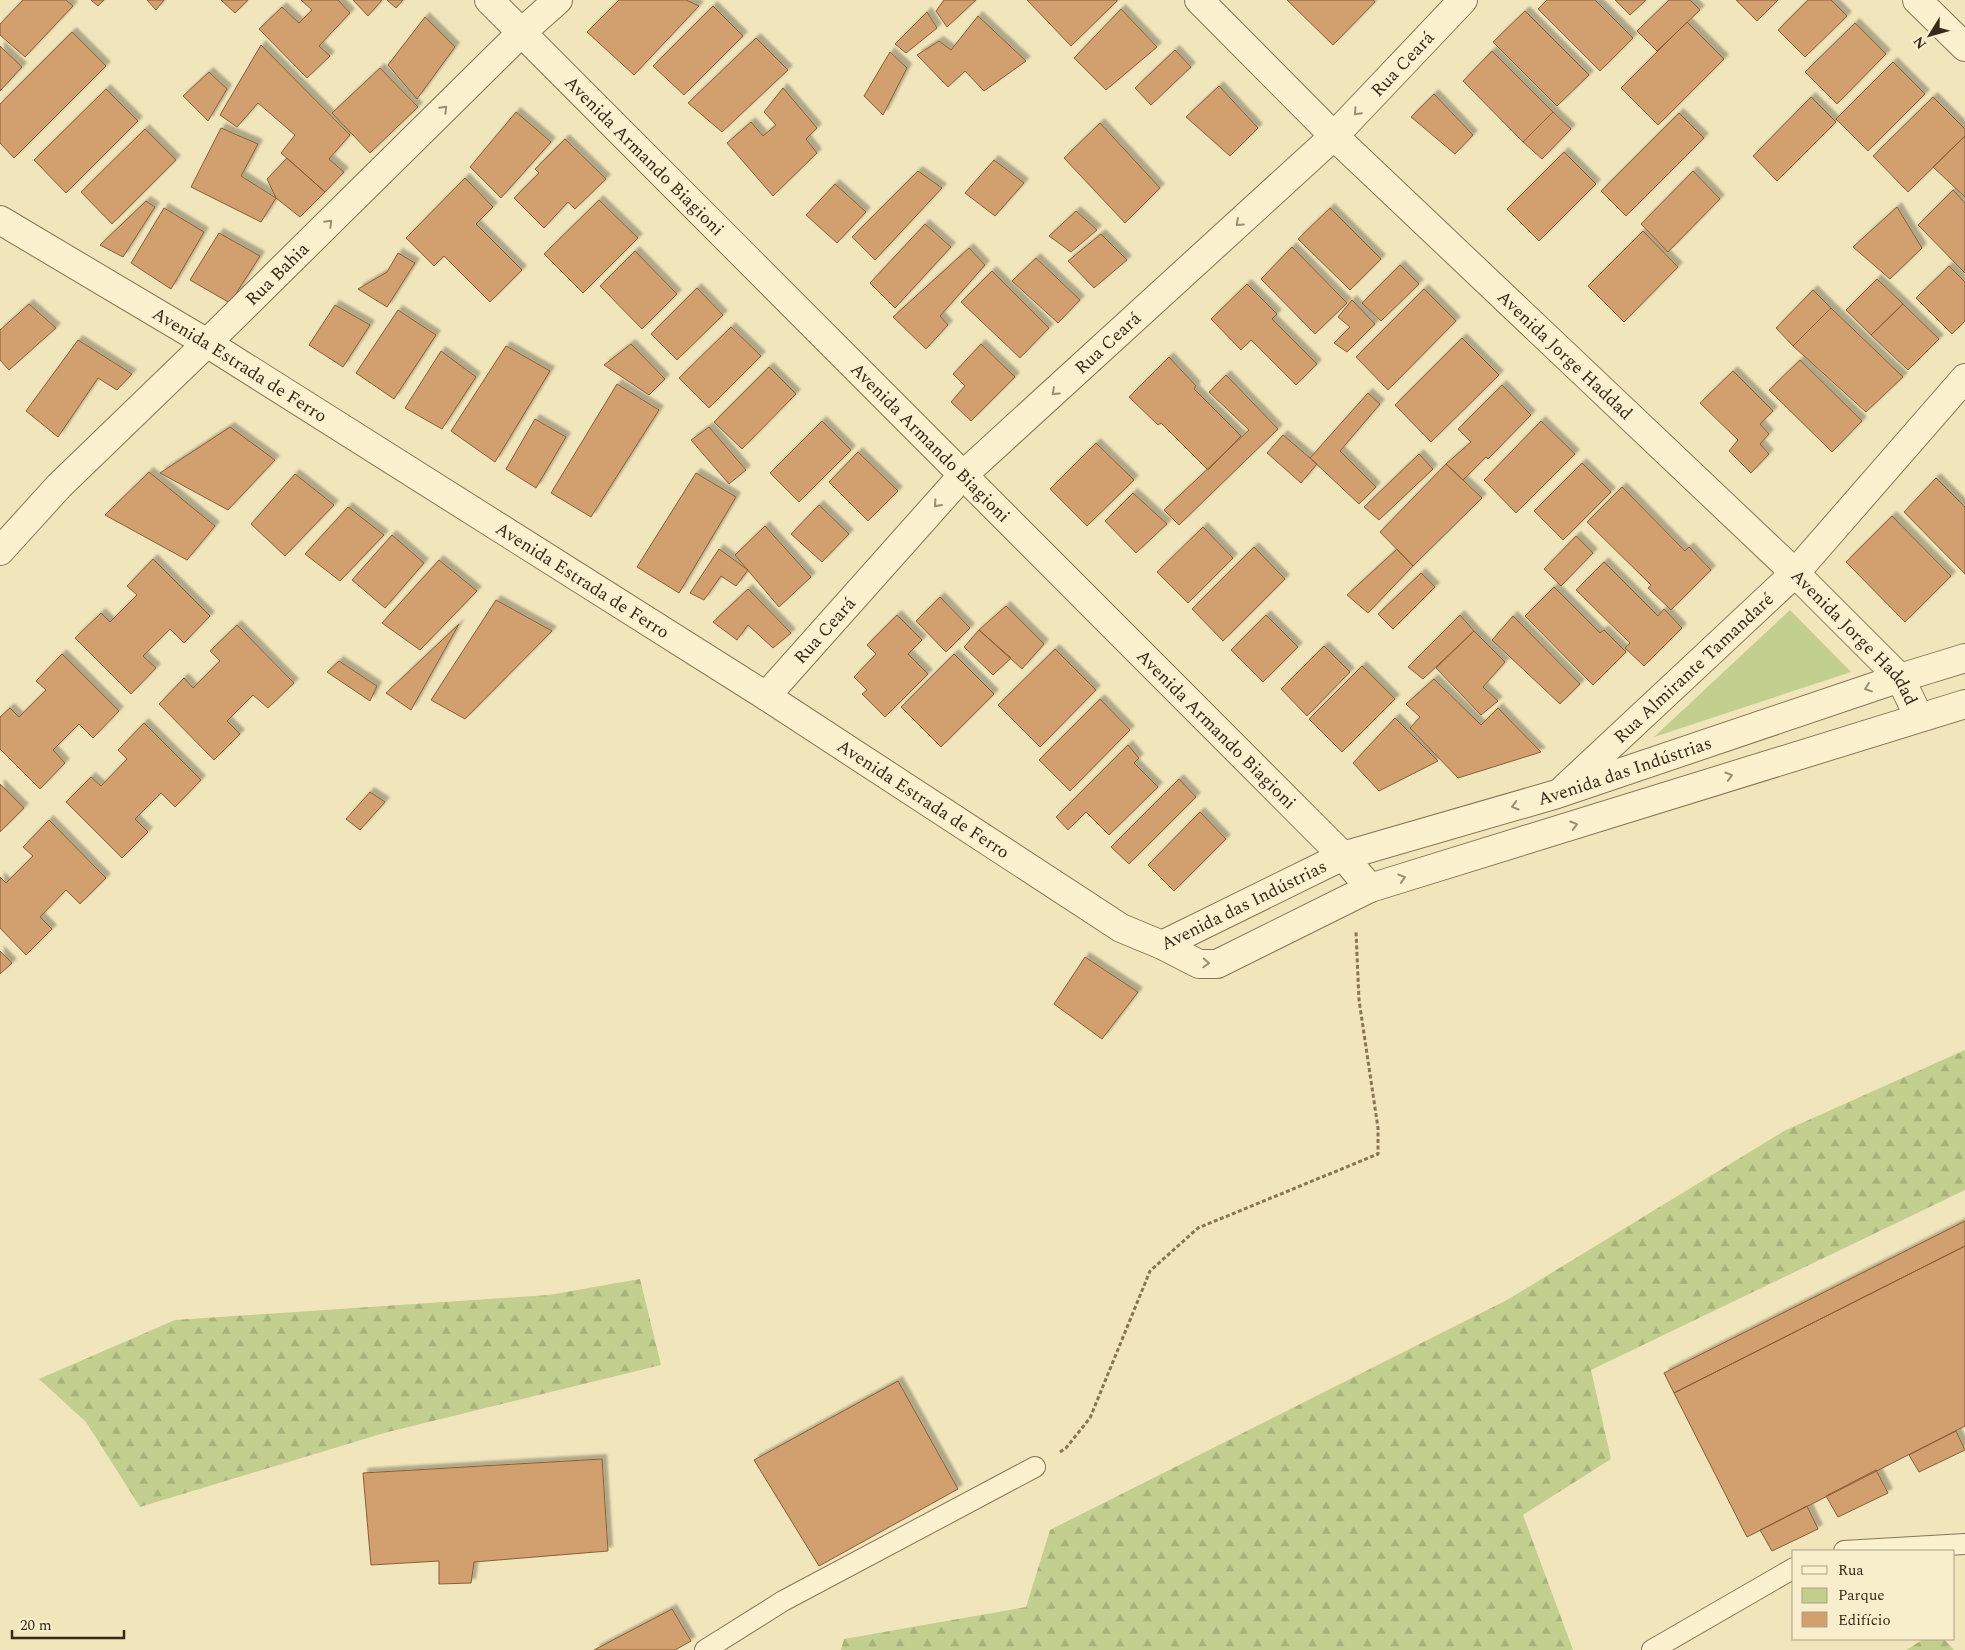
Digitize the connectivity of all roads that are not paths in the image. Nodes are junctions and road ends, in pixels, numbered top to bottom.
1 (489, 0) edge
2 (558, 0) edge
3 (1199, 0) edge
4 (1463, 0) edge
5 (1917, 0) edge
6 (522, 32) junction
7 (1965, 47) edge
8 (1334, 136) junction
9 (0, 220) edge
10 (207, 343) junction
11 (1965, 378) edge
12 (962, 476) junction
13 (0, 551) edge
14 (1795, 573) junction
15 (1965, 658) edge
16 (1900, 678) junction
17 (766, 696) junction
18 (1965, 704) edge
19 (1919, 717) junction
20 (1557, 794) junction
21 (1343, 856) junction
22 (1361, 892) junction
23 (1162, 945) junction
24 (1035, 1467) road end
25 (1965, 1544) edge
26 (1861, 1550) edge
27 (1792, 1569) edge
28 (705, 1650) edge
29 (1652, 1650) edge

1 - 6 street, Avenida Armando Biagioni
2 - 6 street, Rua Bahia
3 - 8 street, Avenida Jorge Haddad
4 -> 8 street, Rua Ceará
5 - 7 street
10 -> 6 street, Rua Bahia
6 - 12 street, Avenida Armando Biagioni
8 -> 12 street, Rua Ceará
8 - 14 street, Avenida Jorge Haddad
9 - 10 street, Avenida Estrada de Ferro
10 - 13 street, Rua Bahia
10 - 17 street, Avenida Estrada de Ferro
11 - 14 street, Rua Almirante Tamandaré
12 -> 17 street, Rua Ceará
12 - 21 street, Avenida Armando Biagioni
14 - 16 street, Avenida Jorge Haddad
14 - 20 street, Rua Almirante Tamandaré
15 - 16 street, Avenida das Indústrias
16 - 19 street, Avenida Jorge Haddad
16 -> 20 street, Avenida das Indústrias
17 - 23 street, Avenida Estrada de Ferro
18 - 19 street, Avenida das Indústrias
22 -> 19 street, Avenida das Indústrias
20 -> 21 street, Avenida das Indústrias
21 - 22 street, Avenida Armando Biagioni
21 - 23 street, Avenida das Indústrias
23 -> 22 street, Avenida das Indústrias
24 - 28 lane
25 - 26 lane
27 - 29 lane

